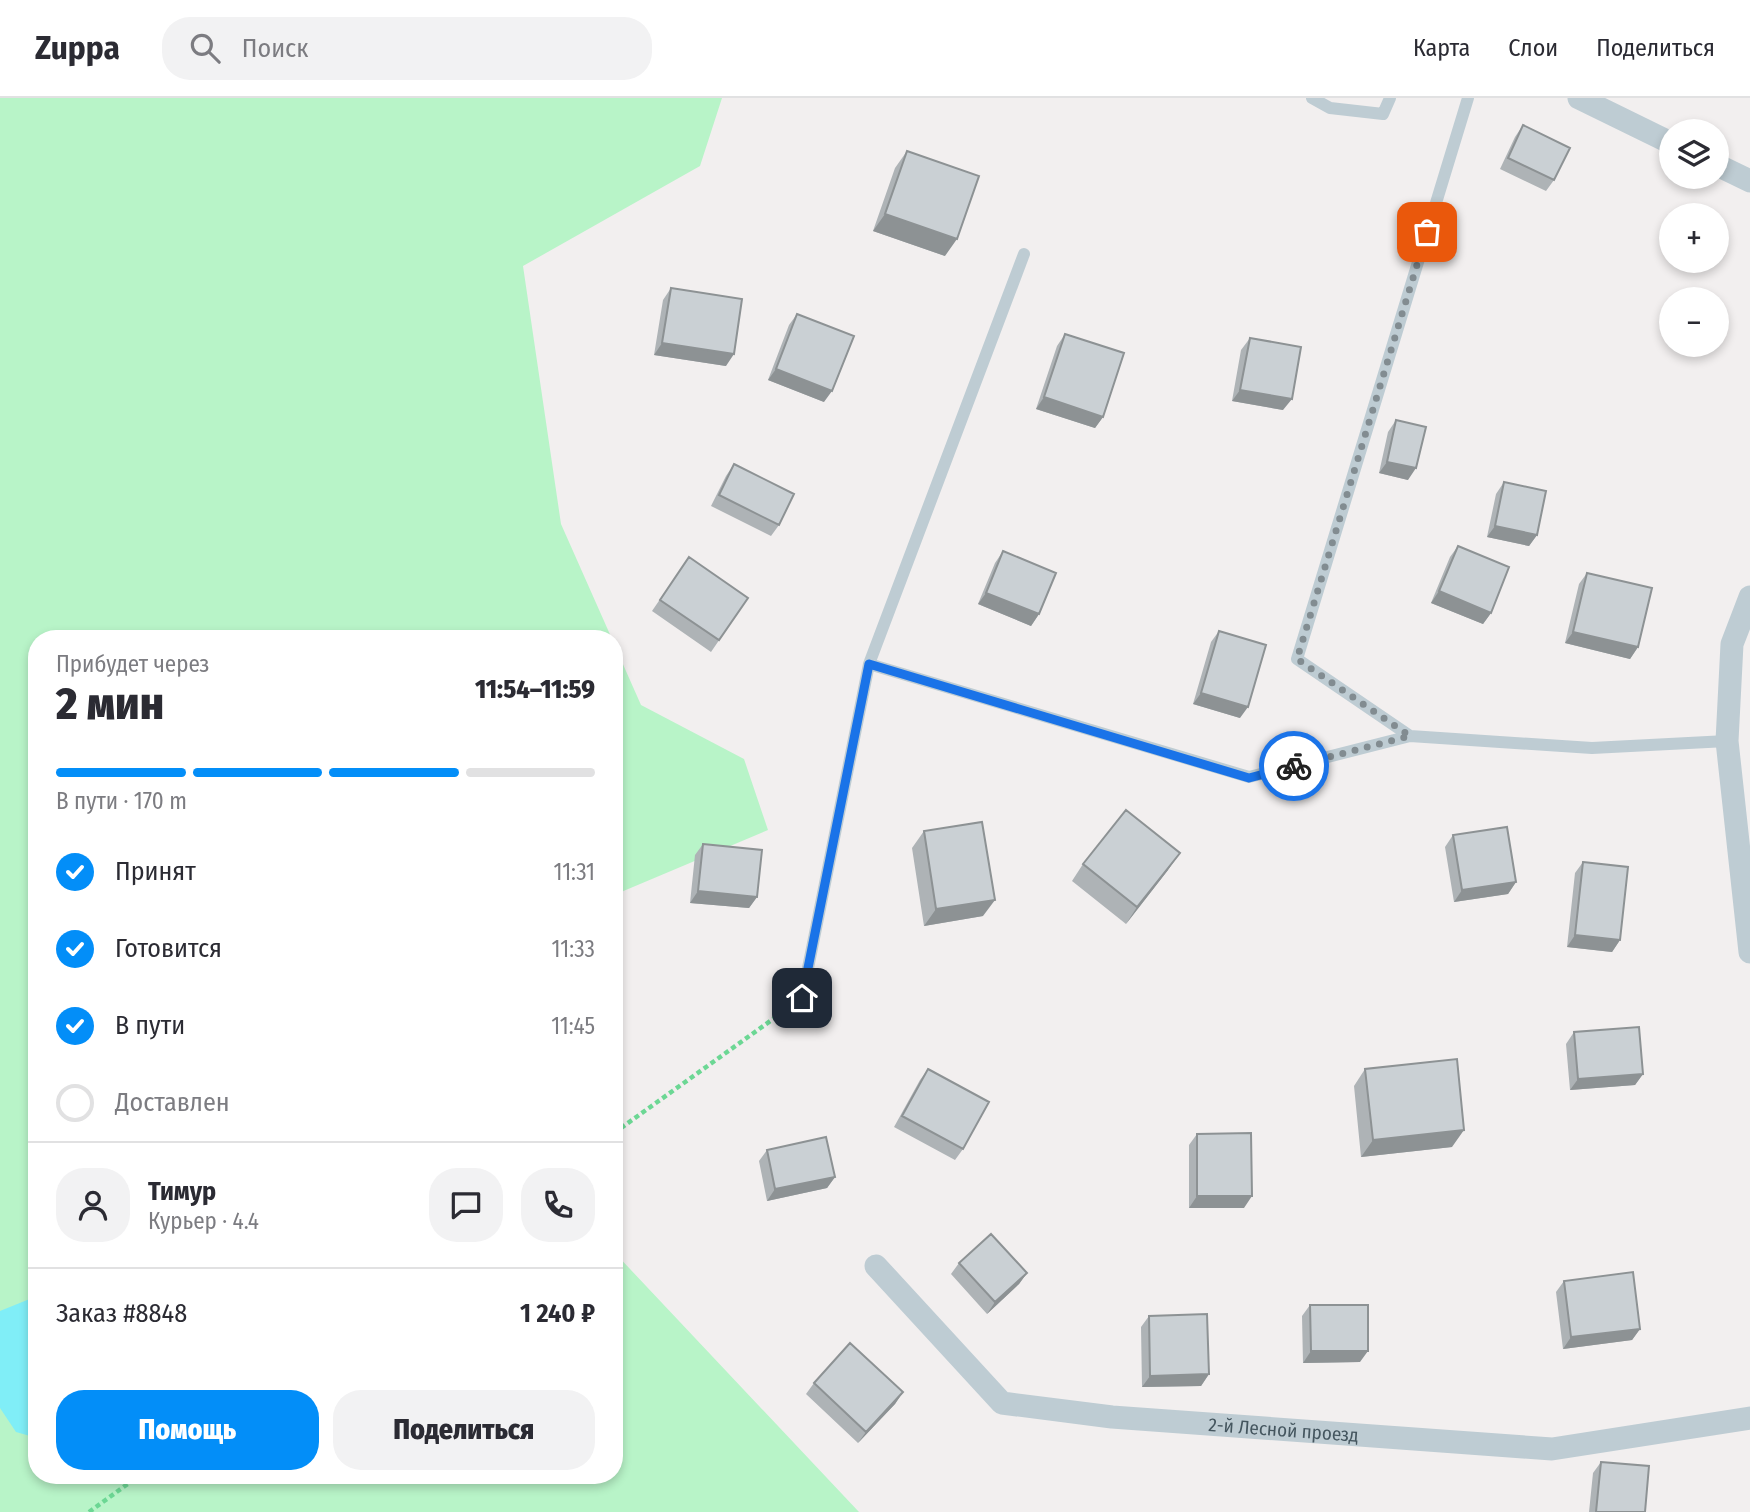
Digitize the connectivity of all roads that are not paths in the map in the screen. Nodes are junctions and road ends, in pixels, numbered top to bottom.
1 (1312, 98) edge
2 (1390, 98) edge
3 (1468, 98) edge
4 (1579, 98) edge
5 (1659, 137) edge
6 (1729, 171) edge
7 (1750, 181) edge
8 (1024, 254) dead end
9 (1750, 597) edge
10 (869, 664) junction
11 (1410, 736) junction
12 (1727, 741) junction
13 (1740, 769) edge
14 (1750, 952) edge
15 (802, 998) road end
16 (876, 1266) dead end
17 (1750, 1418) edge

1 - 2 lane
3 - 11 lane
4 - 5 street
6 - 7 street
8 - 10 lane
9 - 12 street
10 - 11 lane
10 - 15 lane
11 - 12 lane
12 - 13 street
13 - 14 street
16 - 17 street, 2-й Лесной проезд

